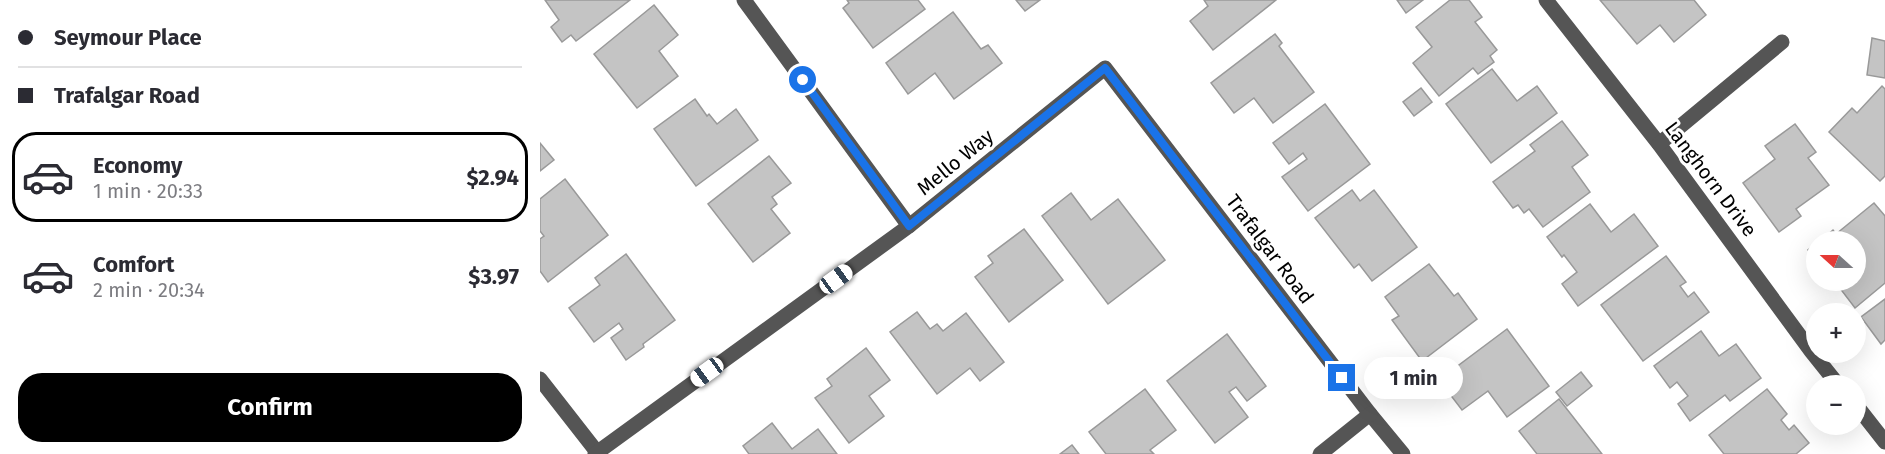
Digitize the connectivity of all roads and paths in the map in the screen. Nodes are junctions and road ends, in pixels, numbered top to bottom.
1 (744, 0) edge
2 (1546, 0) edge
3 (1782, 42) dead end
4 (1105, 68) joint
5 (1659, 144) junction
6 (909, 226) junction
7 (1830, 375) edge
8 (540, 379) edge
9 (1370, 414) junction
10 (1866, 418) edge
11 (1885, 442) edge
12 (596, 453) edge
13 (1320, 454) edge
14 (1403, 454) edge

1 - 6 street
2 - 5 street, Langhorn Drive
3 - 5 street
4 - 6 street, Mello Way
4 - 9 street, Trafalgar Road
5 - 7 street, Langhorn Drive
6 - 12 street, Mello Way
8 - 12 street
9 - 13 street
9 - 14 street, Trafalgar Road
10 - 11 street

